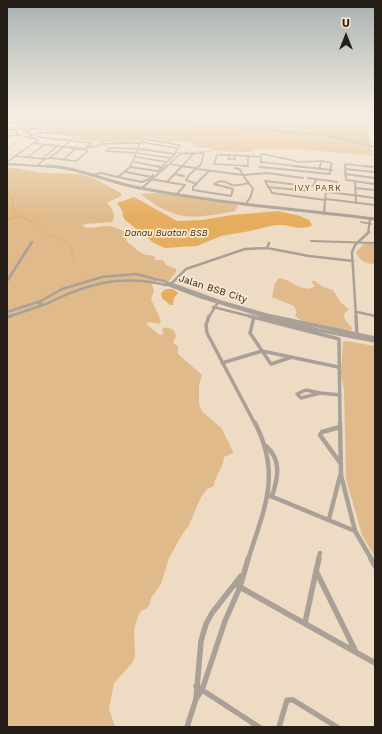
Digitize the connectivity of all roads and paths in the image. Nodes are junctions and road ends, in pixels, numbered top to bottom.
1 (25, 149) edge
2 (39, 149) edge
3 (53, 149) edge
4 (61, 149) edge
5 (75, 149) edge
6 (86, 149) edge
7 (108, 149) edge
8 (138, 149) edge
9 (152, 149) edge
10 (177, 149) edge
11 (137, 153) junction
12 (174, 153) junction
13 (194, 153) junction
14 (15, 156) junction
15 (248, 156) junction
16 (273, 156) junction
17 (28, 157) junction
18 (136, 157) junction
19 (261, 157) junction
20 (50, 158) junction
21 (171, 158) junction
22 (42, 159) junction
23 (45, 159) junction
24 (63, 160) junction
25 (296, 161) junction
26 (321, 161) junction
27 (134, 162) junction
28 (261, 162) junction
29 (7, 163) edge
30 (168, 163) junction
31 (271, 163) junction
32 (39, 165) junction
33 (220, 165) junction
34 (183, 166) junction
35 (248, 166) junction
36 (295, 166) junction
37 (130, 167) junction
38 (162, 167) junction
39 (375, 167) edge
40 (196, 168) junction
41 (235, 168) junction
42 (242, 168) junction
43 (320, 168) junction
44 (345, 169) junction
45 (332, 170) junction
46 (157, 171) junction
47 (209, 171) junction
48 (241, 171) junction
49 (294, 171) junction
50 (126, 172) junction
51 (375, 172) edge
52 (174, 174) junction
53 (345, 174) junction
54 (94, 175) junction
55 (243, 175) junction
56 (184, 176) dead end
57 (292, 176) junction
58 (118, 177) junction
59 (151, 178) junction
60 (303, 178) dead end
61 (308, 178) dead end
62 (375, 178) edge
63 (316, 179) junction
64 (355, 181) junction
65 (167, 182) junction
66 (249, 183) junction
67 (197, 184) junction
68 (375, 184) edge
69 (233, 185) junction
70 (314, 185) junction
71 (309, 186) junction
72 (143, 187) junction
73 (268, 187) junction
74 (355, 188) junction
75 (233, 189) junction
76 (375, 190) edge
77 (308, 191) junction
78 (326, 192) junction
79 (178, 193) junction
80 (338, 193) junction
81 (356, 195) junction
82 (307, 198) junction
83 (375, 198) edge
84 (326, 200) junction
85 (246, 202) junction
86 (356, 203) junction
87 (375, 205) edge
88 (325, 213) junction
89 (375, 218) edge
90 (370, 219) junction
91 (361, 222) dead end
92 (371, 224) junction
93 (375, 231) edge
94 (375, 234) edge
95 (311, 241) dead end
96 (32, 242) dead end
97 (358, 242) junction
98 (375, 242) edge
99 (269, 243) dead end
100 (267, 248) junction
101 (353, 261) junction
102 (7, 281) edge
103 (169, 284) junction
104 (41, 301) junction
105 (223, 304) junction
106 (44, 305) junction
107 (215, 305) junction
108 (218, 308) junction
109 (7, 312) edge
110 (356, 312) junction
111 (375, 316) edge
112 (254, 317) junction
113 (7, 318) edge
114 (357, 336) junction
115 (375, 340) edge
116 (262, 351) junction
117 (293, 357) junction
118 (222, 363) junction
119 (338, 367) junction
120 (321, 393) junction
121 (340, 395) junction
122 (340, 427) junction
123 (265, 445) junction
124 (341, 464) junction
125 (341, 475) junction
126 (270, 496) junction
127 (329, 519) junction
128 (356, 531) junction
129 (320, 553) dead end
130 (375, 566) edge
131 (316, 571) junction
132 (237, 586) junction
133 (305, 623) junction
134 (356, 651) junction
135 (375, 663) edge
136 (196, 686) junction
137 (202, 690) junction
138 (196, 699) junction
139 (187, 727) edge
140 (259, 727) edge
141 (279, 727) edge
142 (337, 727) edge

1 - 14 street
2 - 17 street
3 - 22 street
4 - 20 street
5 - 24 street
6 - 24 street
7 - 11 street
8 - 11 street
9 - 12 street
10 - 12 street
11 - 18 street
11 - 21 street
12 - 21 street
13 - 30 street
13 - 34 street
13 - 40 street
14 - 17 street
14 - 29 street
15 - 19 street
15 - 33 street
15 - 35 street
16 - 19 street
16 - 25 street
16 - 31 street
17 - 22 street
18 - 27 street
18 - 30 street
19 - 28 street
20 - 23 street
20 - 24 street
21 - 30 street
22 - 23 street
23 - 32 street
25 - 26 street
25 - 36 street
26 - 43 street
26 - 45 street
27 - 37 street
27 - 38 street
28 - 31 street
28 - 49 street
29 - 32 street
30 - 34 street
30 - 38 street
30 - 59 street
31 - 36 street
32 - 54 street
33 - 35 street
33 - 41 street
34 - 40 street
34 - 52 street
35 - 42 street
36 - 43 street
37 - 46 street
37 - 50 street
38 - 46 street
39 - 44 street
40 - 47 street
40 - 67 street
41 - 42 street
41 - 48 street
42 - 48 street
43 - 45 street
44 - 51 street
44 - 53 street
45 - 49 street
46 - 59 street
47 - 55 street
47 - 67 street
48 - 55 street
49 - 57 street
50 - 58 street
50 - 59 street
52 - 56 street
52 - 65 street
53 - 62 street
53 - 64 street
54 - 58 street
54 - 72 street
54 - 79 street
55 - 57 street
55 - 66 street
57 - 60 street
58 - 59 street
59 - 65 street
59 - 72 street
61 - 63 street
63 - 70 street
63 - 80 street
64 - 68 street
64 - 74 street
65 - 79 street
66 - 69 street
66 - 85 street
67 - 75 street
69 - 75 street
69 - 75 street
70 - 71 street
70 - 78 street
71 - 73 street
71 - 77 street
72 - 79 street
73 - 77 street
73 - 82 street
74 - 76 street
74 - 81 street
77 - 82 street
78 - 80 street
78 - 84 street
79 - 85 street
80 - 81 street
81 - 83 street
81 - 86 street
82 - 84 street
84 - 86 street
84 - 88 street
85 - 88 street
86 - 87 street
88 - 89 street
88 - 90 street
89 - 90 street
90 - 92 street
91 - 92 street
92 - 97 street
93 - 94 street
95 - 97 street
96 - 102 street
97 - 98 street
97 - 101 street
99 - 100 street
100 - 101 street
100 - 103 street
101 - 110 street
103 - 104 street
103 - 106 street
103 - 107 street, Jalan BSB City
104 - 106 street
104 - 109 street
105 - 107 street, Jalan BSB City
105 - 108 street
105 - 114 street, Jalan BSB City
106 - 113 street
107 - 108 street
107 - 118 street
108 - 112 street
110 - 111 street
110 - 114 street
112 - 116 street
112 - 119 street
114 - 115 street, Jalan BSB City
116 - 117 street
116 - 117 street
116 - 118 street
117 - 119 street
118 - 123 street
119 - 121 street
120 - 120 street
120 - 121 street
121 - 122 street
122 - 124 street
122 - 124 street
123 - 126 street
123 - 126 street
124 - 125 street
125 - 127 street
125 - 128 street
126 - 127 street
126 - 132 street
127 - 128 street
128 - 130 street
129 - 131 street
131 - 133 street
131 - 134 street
132 - 133 street
132 - 136 street
132 - 137 street
133 - 134 street
134 - 135 street
136 - 137 street
136 - 138 street
137 - 138 street
137 - 140 street
138 - 139 street
141 - 142 street

